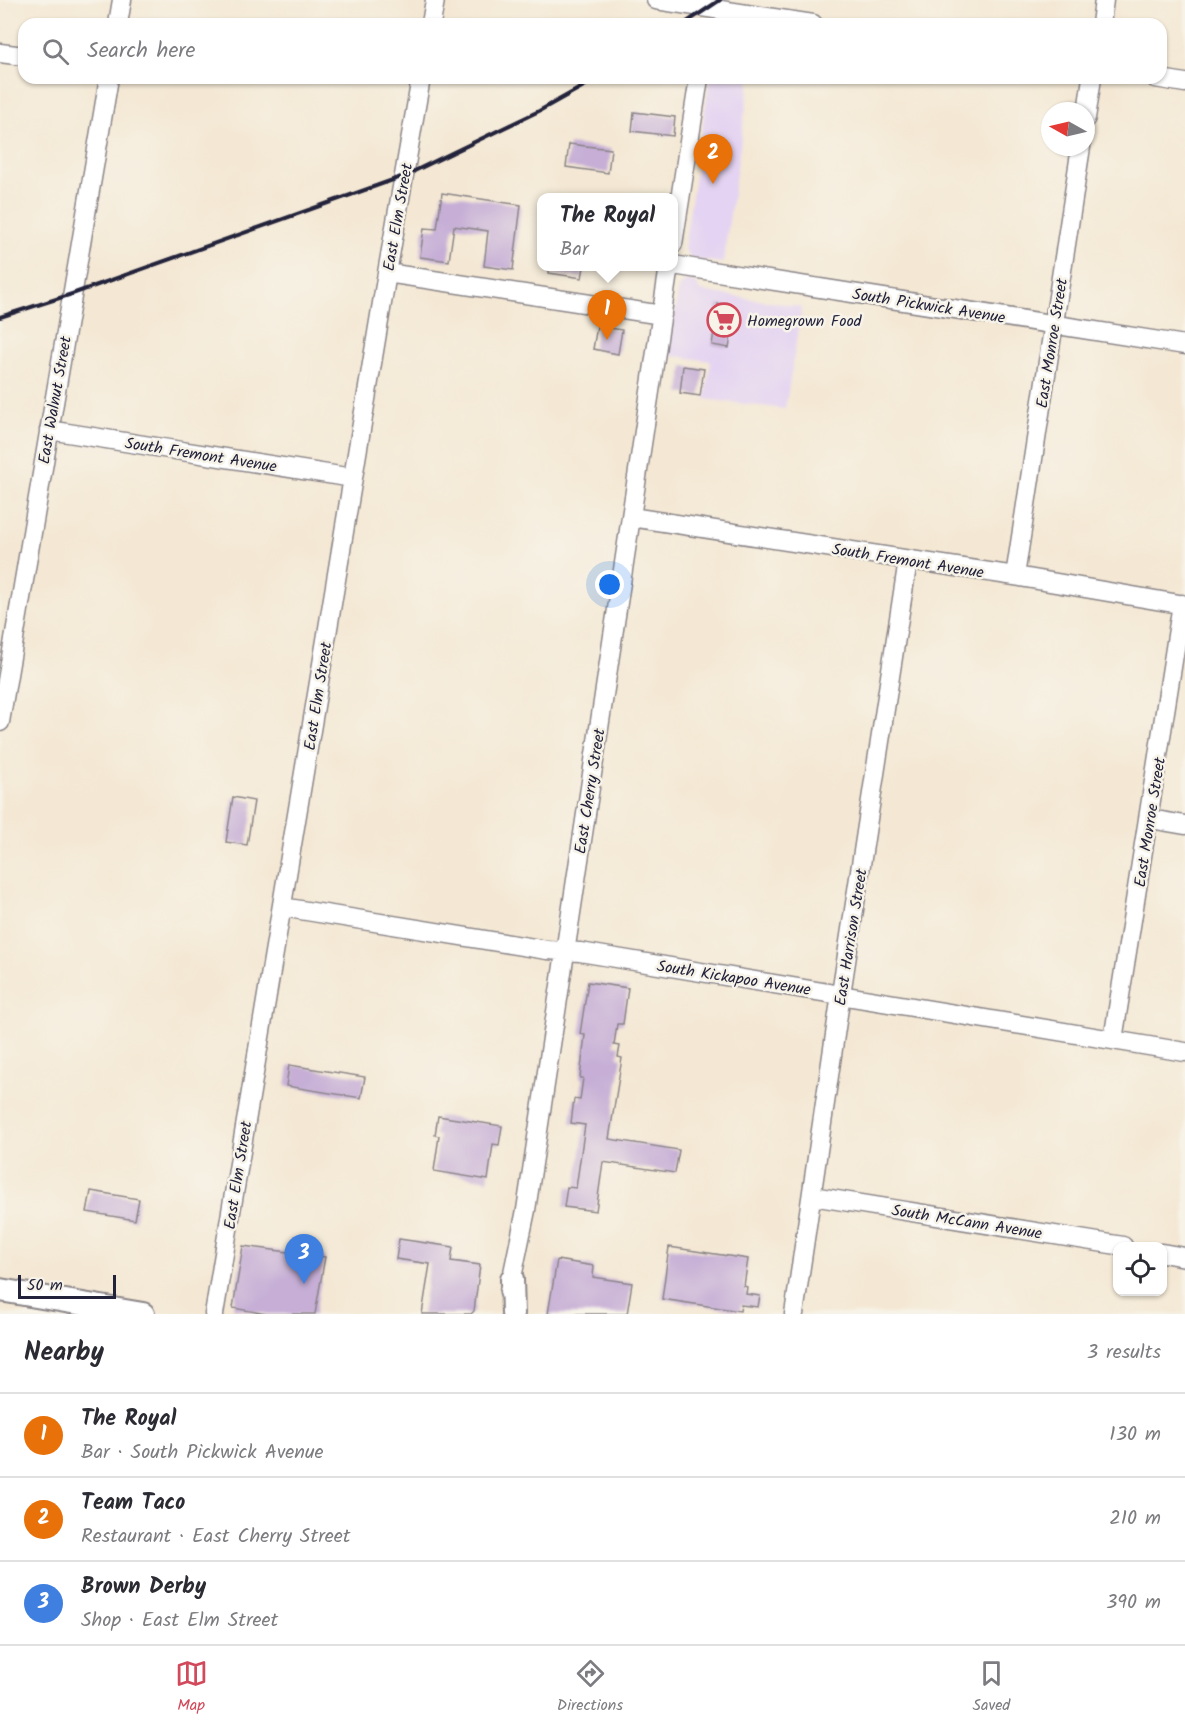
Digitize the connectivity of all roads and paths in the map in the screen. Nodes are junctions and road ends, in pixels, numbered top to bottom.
1 (122, 0) edge
2 (435, 0) edge
3 (656, 0) edge
4 (1104, 0) edge
5 (709, 11) edge
6 (119, 18) edge
7 (432, 18) edge
8 (765, 18) edge
9 (1102, 18) edge
10 (0, 53) edge
11 (18, 56) edge
12 (1167, 80) edge
13 (1185, 83) edge
14 (108, 84) edge
15 (420, 84) edge
16 (698, 84) edge
17 (1091, 84) edge
18 (1088, 102) edge
19 (1081, 156) edge
20 (678, 212) edge
21 (678, 267) edge
22 (670, 271) edge
23 (387, 273) junction
24 (662, 315) junction
25 (1053, 325) junction
26 (1185, 345) edge
27 (49, 430) junction
28 (353, 478) junction
29 (631, 517) junction
30 (908, 560) junction
31 (1015, 576) junction
32 (1184, 604) edge
33 (0, 722) edge
34 (1150, 819) junction
35 (1185, 825) edge
36 (282, 907) junction
37 (565, 951) junction
38 (841, 994) junction
39 (1113, 1040) junction
40 (1185, 1052) edge
41 (812, 1196) junction
42 (1113, 1244) edge
43 (1167, 1254) edge
44 (1185, 1257) edge
45 (512, 1279) junction
46 (0, 1290) edge
47 (143, 1314) edge
48 (214, 1314) edge
49 (502, 1314) edge
50 (513, 1314) edge
51 (794, 1314) edge

1 - 6 street
2 - 7 street
3 - 5 street
4 - 9 street
5 - 8 street
10 - 11 street
12 - 13 street
14 - 27 street, East Walnut Street
15 - 23 street, East Elm Street
16 - 20 street
17 - 18 street
19 - 25 street, East Monroe Street
21 - 25 street, South Pickwick Avenue
22 - 24 street, East Cherry Street
23 - 24 street
23 - 28 street, East Elm Street
24 - 29 street, East Cherry Street
25 - 26 street, South Pickwick Avenue
25 - 31 street, East Monroe Street
27 - 28 street, South Fremont Avenue
27 - 33 street, East Walnut Street
28 - 36 street, East Elm Street
29 - 30 street, South Fremont Avenue
29 - 37 street, East Cherry Street
30 - 31 street, South Fremont Avenue
30 - 38 street, East Harrison Street
31 - 32 street, South Fremont Avenue
32 - 34 street, East Monroe Street
34 - 35 street
34 - 39 street, East Monroe Street
36 - 37 street, South Kickapoo Avenue
36 - 48 street, East Elm Street
37 - 38 street, South Kickapoo Avenue
37 - 45 street, East Cherry Street
38 - 39 street, South Kickapoo Avenue
38 - 41 street, East Harrison Street
39 - 40 street, South Kickapoo Avenue
41 - 42 street, South McCann Avenue
41 - 51 street, East Harrison Street
43 - 44 street
45 - 49 street, East Cherry Street
45 - 50 main road
46 - 47 main road

